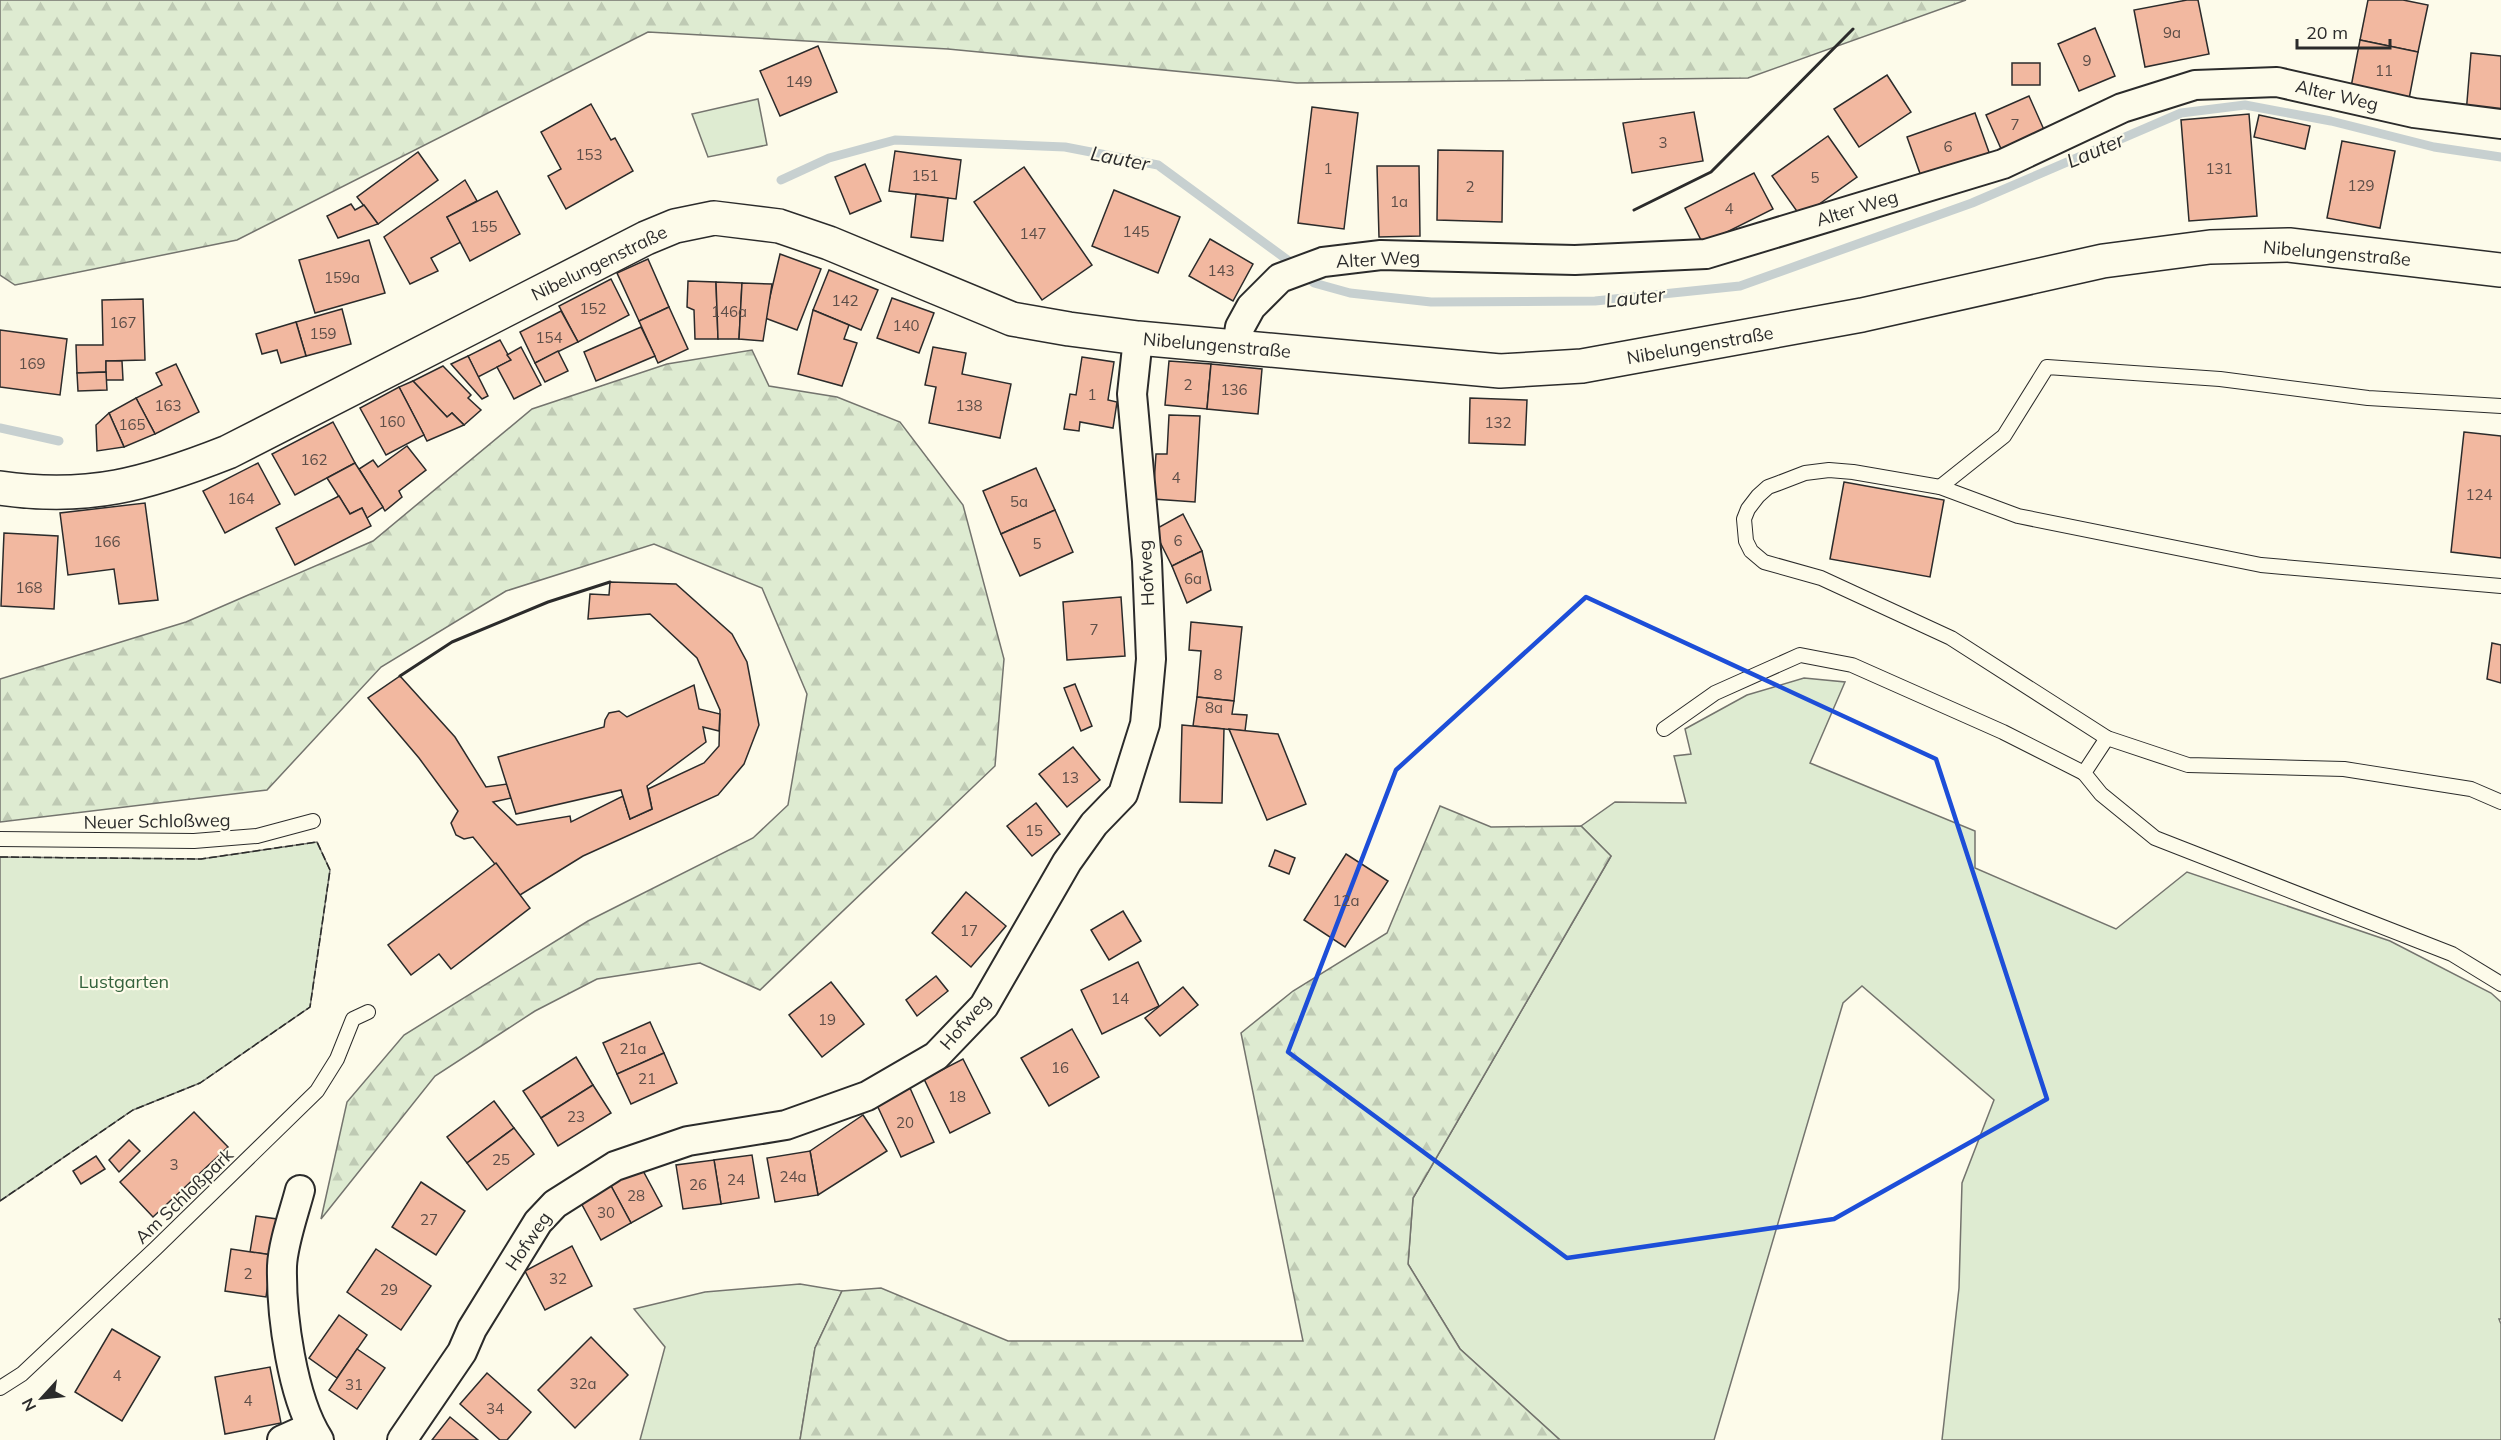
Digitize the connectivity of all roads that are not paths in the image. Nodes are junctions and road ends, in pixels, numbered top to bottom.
1 (2501, 124) edge
2 (2501, 270) edge
3 (1138, 338) junction
4 (1237, 346) junction
5 (2501, 406) edge
6 (1940, 486) junction
7 (0, 488) edge
8 (2501, 586) edge
9 (1664, 729) dead end
10 (2107, 738) junction
11 (2084, 773) junction
12 (2501, 802) edge
13 (313, 821) dead end
14 (0, 839) edge
15 (2501, 984) edge
16 (368, 1012) dead end
17 (300, 1190) dead end
18 (0, 1388) edge
19 (315, 1434) edge
20 (282, 1440) edge
21 (402, 1440) edge

1 - 4 street, Alter Weg
2 - 4 main road, Nibelungenstraße
3 - 4 main road, Nibelungenstraße
3 - 7 main road, Nibelungenstraße
3 - 21 street, Hofweg
5 - 6 lane
6 - 8 lane
6 - 10 lane
9 - 11 lane
10 - 11 lane
10 - 12 lane
11 - 15 lane
13 - 14 lane, Neuer Schloßweg
16 - 18 lane, Am Schloßpark
17 - 19 street
19 - 20 street

